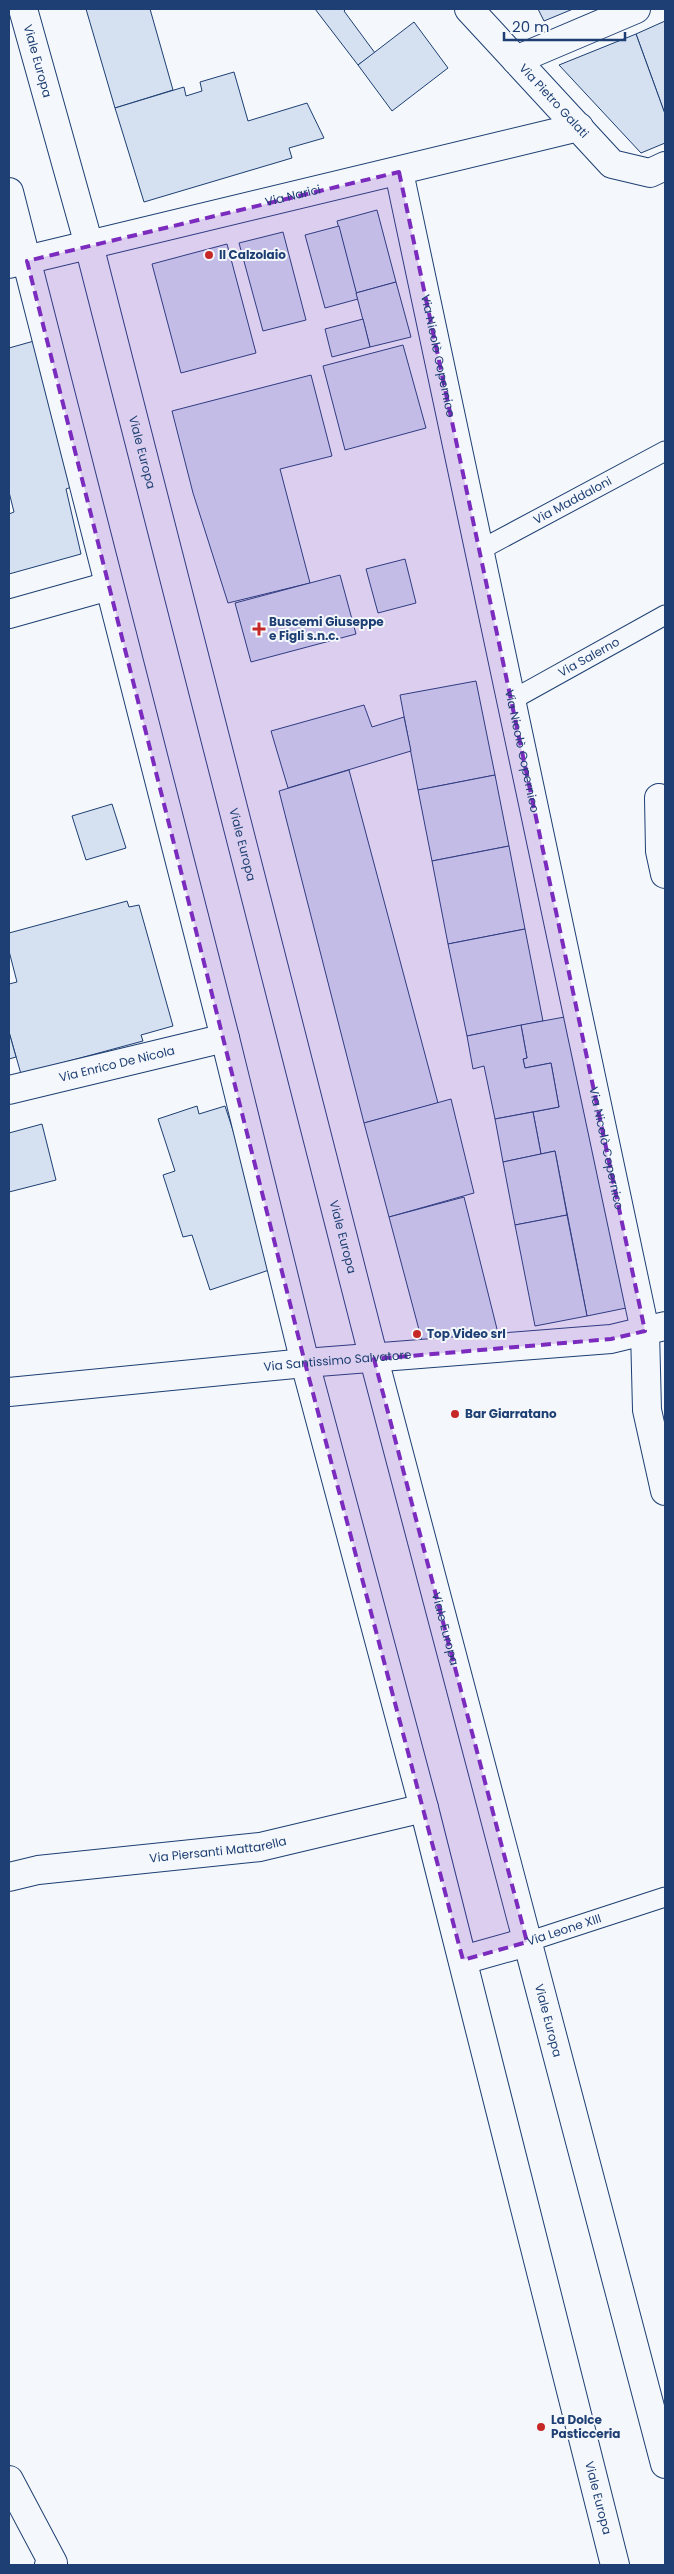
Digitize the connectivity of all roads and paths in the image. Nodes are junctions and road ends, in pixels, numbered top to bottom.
1 (24, 9) edge
2 (469, 9) edge
3 (636, 9) edge
4 (516, 60) junction
5 (579, 127) junction
6 (657, 170) edge
7 (399, 172) junction
8 (9, 192) edge
9 (89, 245) junction
10 (18, 262) edge
11 (665, 451) edge
12 (480, 550) junction
13 (110, 586) junction
14 (9, 614) edge
15 (665, 614) edge
16 (512, 700) junction
17 (662, 796) edge
18 (665, 874) edge
19 (225, 1038) junction
20 (9, 1090) edge
21 (655, 1329) edge
22 (374, 1360) junction
23 (305, 1363) junction
24 (9, 1392) edge
25 (665, 1491) edge
26 (424, 1808) junction
27 (9, 1877) edge
28 (665, 1898) edge
29 (527, 1942) junction
30 (463, 1960) junction
31 (665, 2464) edge
32 (9, 2480) edge
33 (51, 2564) edge
34 (615, 2565) edge

1 - 9 street, Viale Europa
2 - 4 street, Via Pietro Galati
3 - 4 street
4 - 5 street, Via Pietro Galati
5 - 6 street, Via Pietro Galati
5 - 7 street, Via Narici
7 - 9 street, Via Narici
7 - 12 street, Via Nicolò Copernico
8 - 10 street, Viale Europa
9 - 10 street, Via Narici
9 - 22 street, Viale Europa
10 - 13 street, Viale Europa
11 - 12 lane, Via Maddaloni
12 - 16 street, Via Nicolò Copernico
13 - 14 street
13 - 19 street, Viale Europa
15 - 16 lane, Via Salerno
16 - 21 street, Via Nicolò Copernico
17 - 18 street
19 - 20 street, Via Enrico De Nicola
19 - 23 street, Viale Europa
21 - 22 street, Via Santissimo Salvatore
21 - 25 street, Via Nicolò Copernico
22 - 23 street, Via Santissimo Salvatore
22 - 29 street, Viale Europa
23 - 24 street, Via Santissimo Salvatore
23 - 26 street, Viale Europa
26 - 27 street, Via Piersanti Mattarella
26 - 30 street, Viale Europa
28 - 29 lane, Via Leone XIII
29 - 30 street, Via Leone XIII
29 - 31 street, Viale Europa
30 - 34 street, Viale Europa
32 - 33 street

